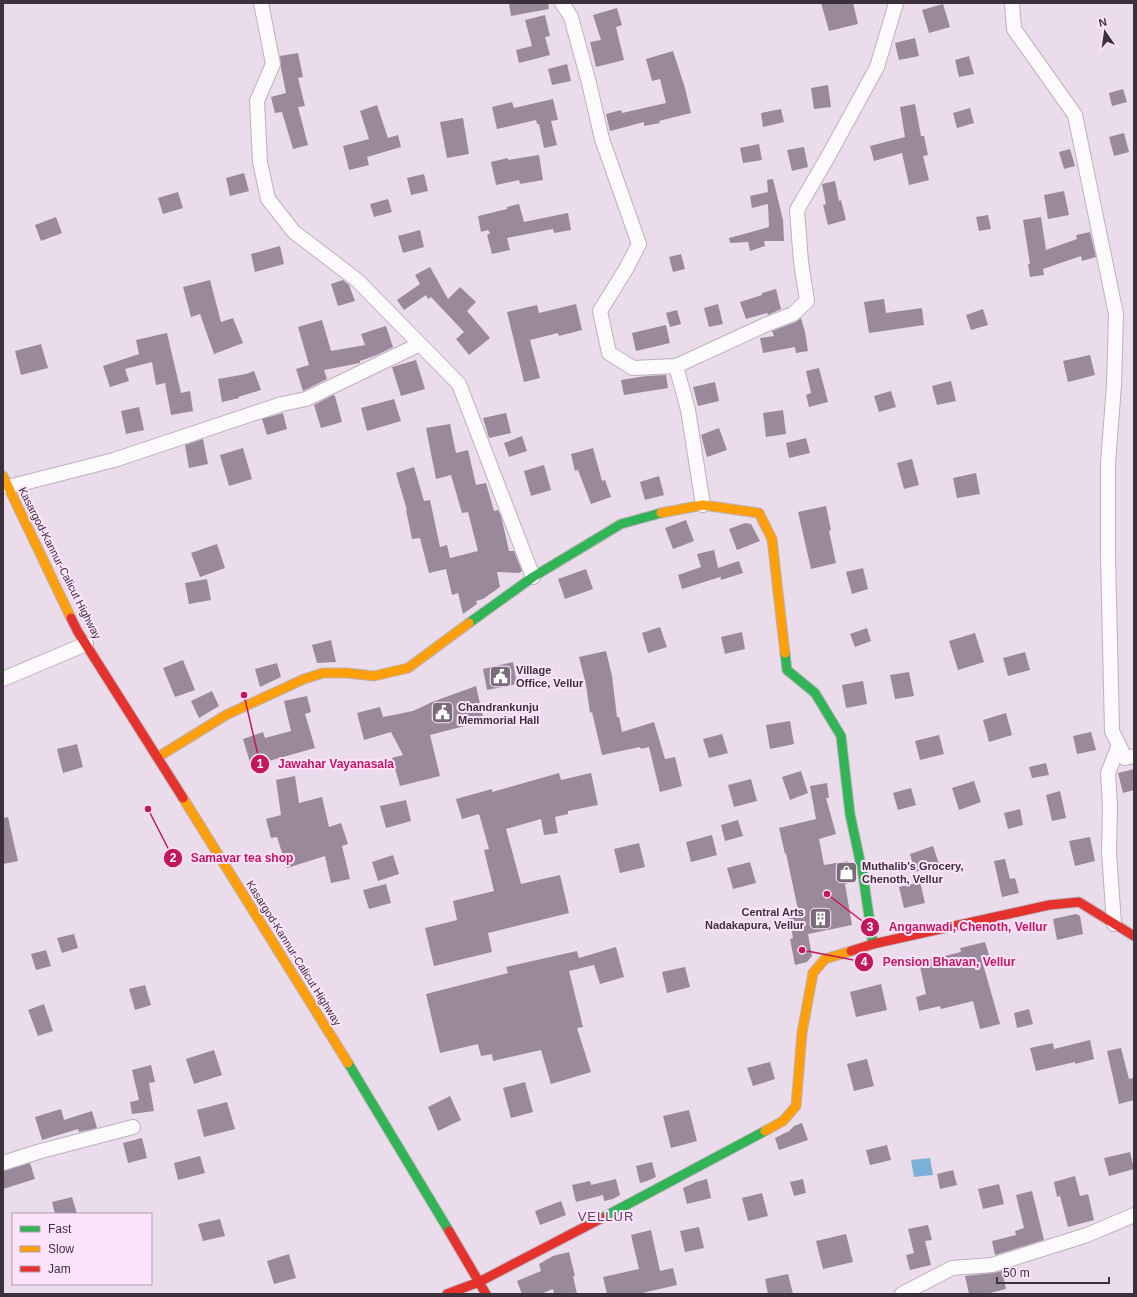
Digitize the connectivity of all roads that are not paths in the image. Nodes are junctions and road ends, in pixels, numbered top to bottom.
1 (261, 3) edge
2 (562, 3) edge
3 (896, 3) edge
4 (1012, 3) edge
5 (420, 344) junction
6 (676, 366) junction
7 (6, 482) edge
8 (703, 506) junction
9 (534, 577) junction
10 (86, 644) junction
11 (3, 679) edge
12 (1119, 745) junction
13 (1134, 756) edge
14 (158, 757) junction
15 (1114, 924) junction
16 (1134, 936) edge
17 (872, 944) junction
18 (133, 1127) dead end
19 (3, 1163) edge
20 (1134, 1215) edge
21 (479, 1282) junction
22 (447, 1294) edge
23 (486, 1294) edge
24 (902, 1294) edge

1 - 5 street
2 - 6 street
3 - 6 street
4 - 12 street
5 - 7 street
5 - 9 street
6 - 8 street
7 - 10 main road, Kasargod-Kannur-Calicut Highway
8 - 9 main road
8 - 17 main road
9 - 14 main road
10 - 11 street
10 - 14 main road, Kasargod-Kannur-Calicut Highway
12 - 13 street
12 - 15 street
14 - 21 main road, Kasargod-Kannur-Calicut Highway
15 - 16 main road
15 - 17 main road
17 - 21 main road
18 - 19 street
20 - 24 street
21 - 22 main road
21 - 23 main road, Kasargod-Kannur-Calicut Highway

